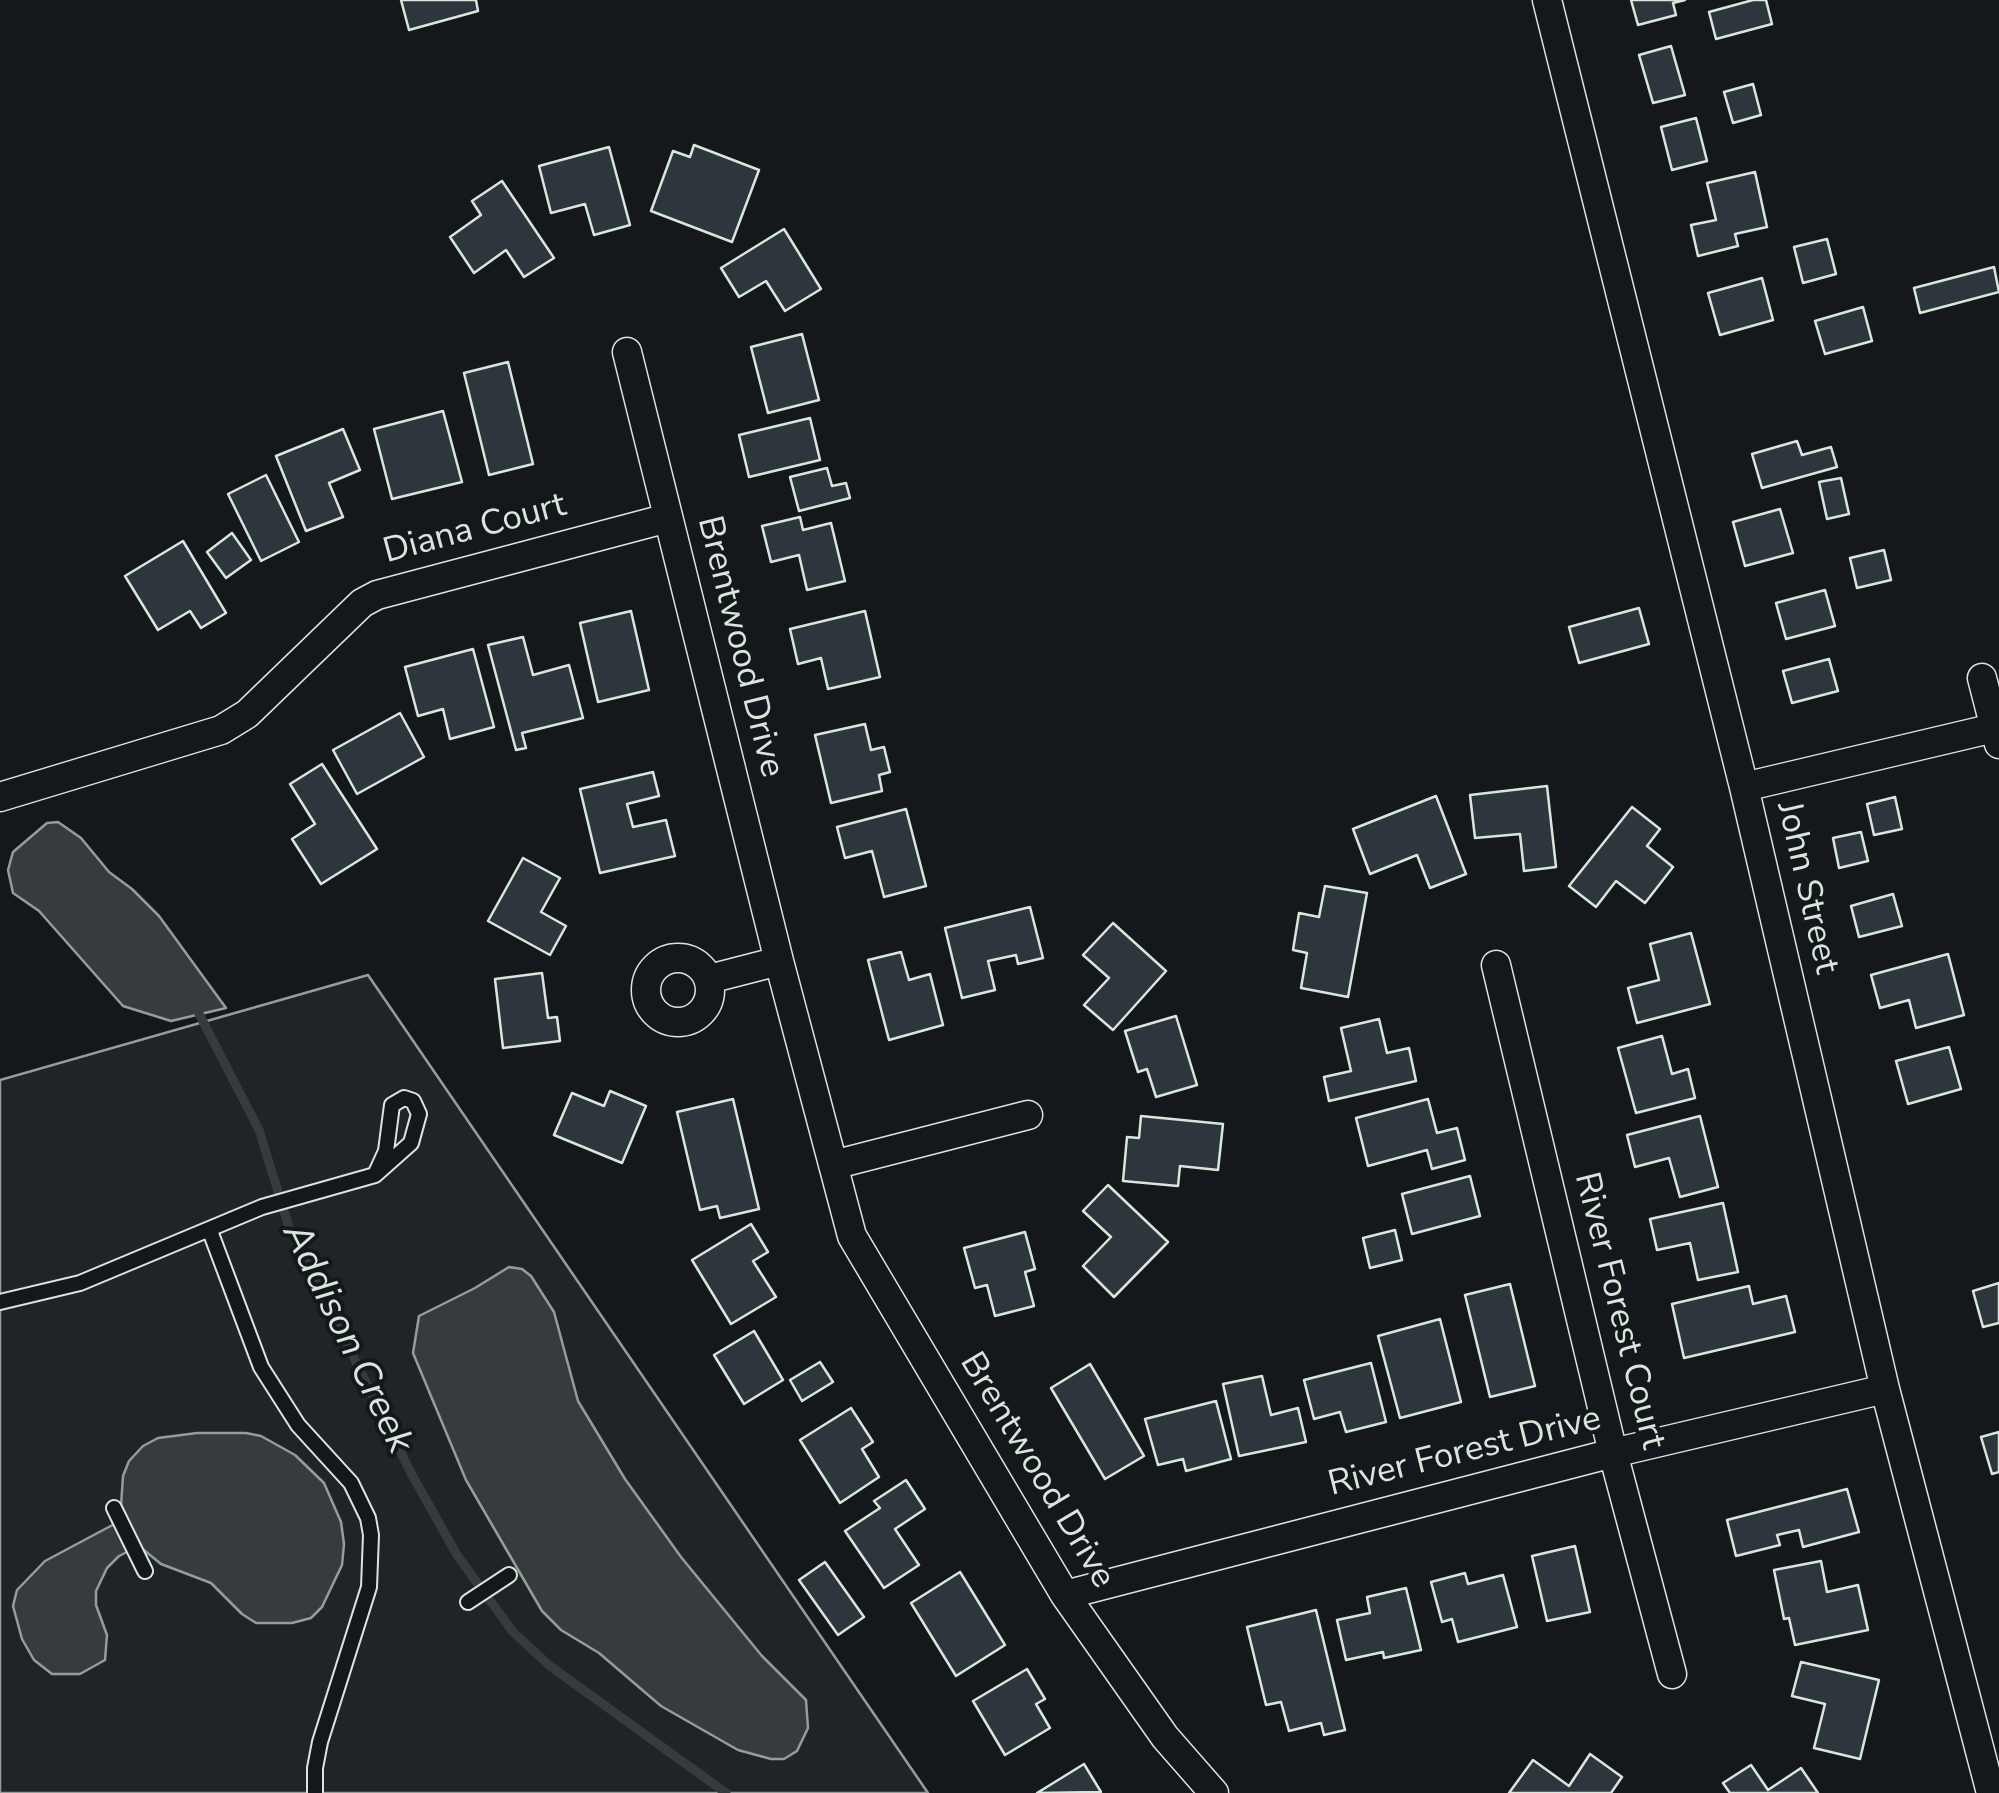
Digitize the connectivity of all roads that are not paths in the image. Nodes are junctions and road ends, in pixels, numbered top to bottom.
1 (1547, 0) edge
2 (627, 352) dead end
3 (668, 518) junction
4 (1982, 678) dead end
5 (1996, 737) edge
6 (1744, 787) junction
7 (0, 796) edge
8 (779, 960) junction
9 (1496, 965) dead end
10 (710, 980) dead end
11 (1028, 1116) dead end
12 (833, 1165) junction
13 (374, 1175) junction
14 (210, 1231) junction
15 (0, 1302) edge
16 (1885, 1388) junction
17 (1613, 1453) junction
18 (114, 1508) dead end
19 (145, 1571) dead end
20 (504, 1578) dead end
21 (1065, 1594) junction
22 (468, 1602) dead end
23 (1672, 1674) dead end
24 (315, 1793) edge
25 (1214, 1793) edge
26 (1990, 1793) edge

1 - 6 street, John Street
2 - 3 street, Brentwood Drive
3 - 7 street, Diana Court
3 - 8 street, Brentwood Drive
4 - 5 street
5 - 6 street
6 - 16 street, John Street
8 - 10 street
8 - 12 street, Brentwood Drive
9 - 17 street, River Forest Court
11 - 12 street
12 - 21 street, Brentwood Drive
13 - 13 lane
13 - 14 lane
14 - 15 lane
14 - 24 lane
16 - 17 street, River Forest Drive
16 - 26 street, John Street
17 - 21 street, River Forest Drive
17 - 23 street, River Forest Court
18 - 19 lane
20 - 22 lane
21 - 25 street, Brentwood Drive

